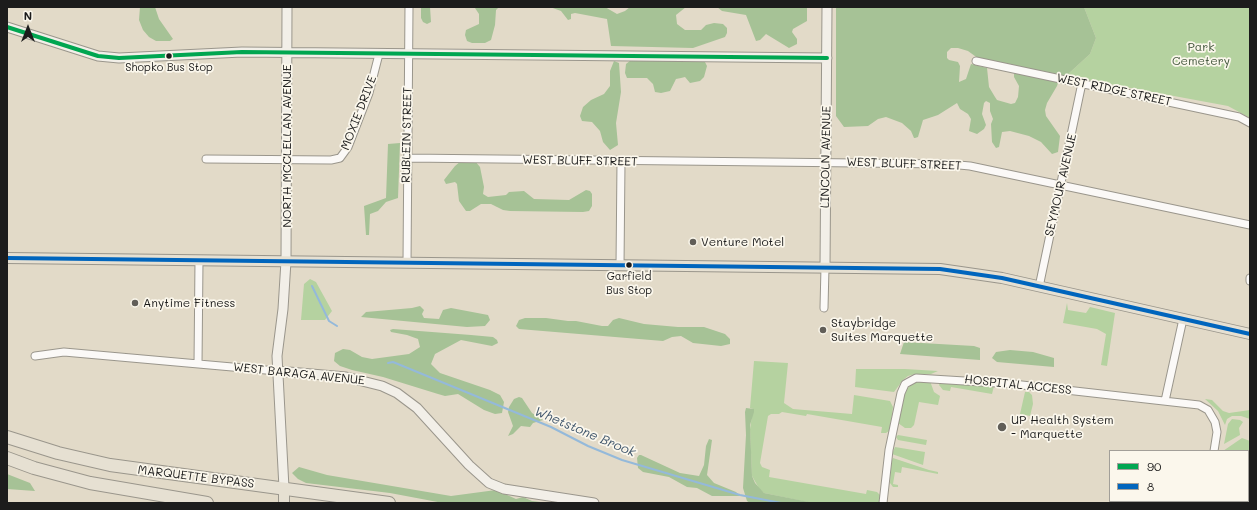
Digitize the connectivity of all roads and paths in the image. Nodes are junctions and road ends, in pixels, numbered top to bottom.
1 (287, 7) edge
2 (409, 7) edge
3 (827, 7) edge
4 (7, 27) edge
5 (287, 52) junction
6 (379, 54) junction
7 (408, 54) junction
8 (827, 58) junction
9 (976, 62) dead end
10 (1082, 83) junction
11 (1250, 123) edge
12 (407, 158) junction
13 (206, 159) dead end
14 (287, 160) junction
15 (621, 162) junction
16 (826, 162) junction
17 (1062, 186) junction
18 (1250, 225) edge
19 (7, 258) edge
20 (199, 261) junction
21 (286, 261) junction
22 (406, 263) junction
23 (620, 266) junction
24 (825, 267) junction
25 (1250, 278) edge
26 (1250, 281) edge
27 (1039, 287) junction
28 (824, 308) dead end
29 (1183, 319) junction
30 (1250, 334) edge
31 (35, 356) dead end
32 (198, 364) junction
33 (277, 370) junction
34 (1165, 401) junction
35 (7, 438) edge
36 (1214, 450) edge
37 (7, 458) edge
38 (156, 471) junction
39 (284, 488) junction
40 (136, 491) junction
41 (207, 503) edge
42 (284, 503) edge
43 (389, 503) edge
44 (594, 503) edge
45 (883, 503) edge

1 - 5 street, NORTH MCCLELLAN AVENUE
2 - 7 street, RUBLEIN STREET
3 - 8 street, LINCOLN AVENUE
4 - 5 street
5 - 6 street
5 - 14 street, NORTH MCCLELLAN AVENUE
6 - 7 street
6 - 14 street, MOXIE DRIVE
7 - 8 street
7 - 12 street, RUBLEIN STREET
8 - 16 street, LINCOLN AVENUE
9 - 10 street, WEST RIDGE STREET
10 - 11 street, WEST RIDGE STREET
10 - 17 street, SEYMOUR AVENUE
12 - 15 street, WEST BLUFF STREET
12 - 22 street, RUBLEIN STREET
13 - 14 street, MOXIE DRIVE
14 - 21 street, NORTH MCCLELLAN AVENUE
15 - 16 street, WEST BLUFF STREET
15 - 23 street
16 - 17 street, WEST BLUFF STREET
16 - 24 street, LINCOLN AVENUE
17 - 18 street, WEST BLUFF STREET
17 - 27 street, SEYMOUR AVENUE
19 - 20 main road
20 - 21 main road
20 - 32 street
21 - 22 main road
21 - 33 street, NORTH MCCLELLAN AVENUE
22 - 23 main road
23 - 24 main road
24 - 27 main road
24 - 28 street, LINCOLN AVENUE
25 - 26 street
27 - 29 main road
29 - 30 main road
29 - 34 street
31 - 32 street, WEST BARAGA AVENUE
32 - 33 street, WEST BARAGA AVENUE
33 - 39 street, NORTH MCCLELLAN AVENUE
33 - 44 street, WEST BARAGA AVENUE
34 - 36 street, HOSPITAL ACCESS
34 - 45 street, HOSPITAL ACCESS
35 - 38 highway, MARQUETTE BYPASS
37 - 40 highway, MARQUETTE BYPASS
38 - 39 highway, MARQUETTE BYPASS
38 - 40 highway
39 - 42 main road
39 - 43 highway, MARQUETTE BYPASS
40 - 41 highway, MARQUETTE BYPASS

